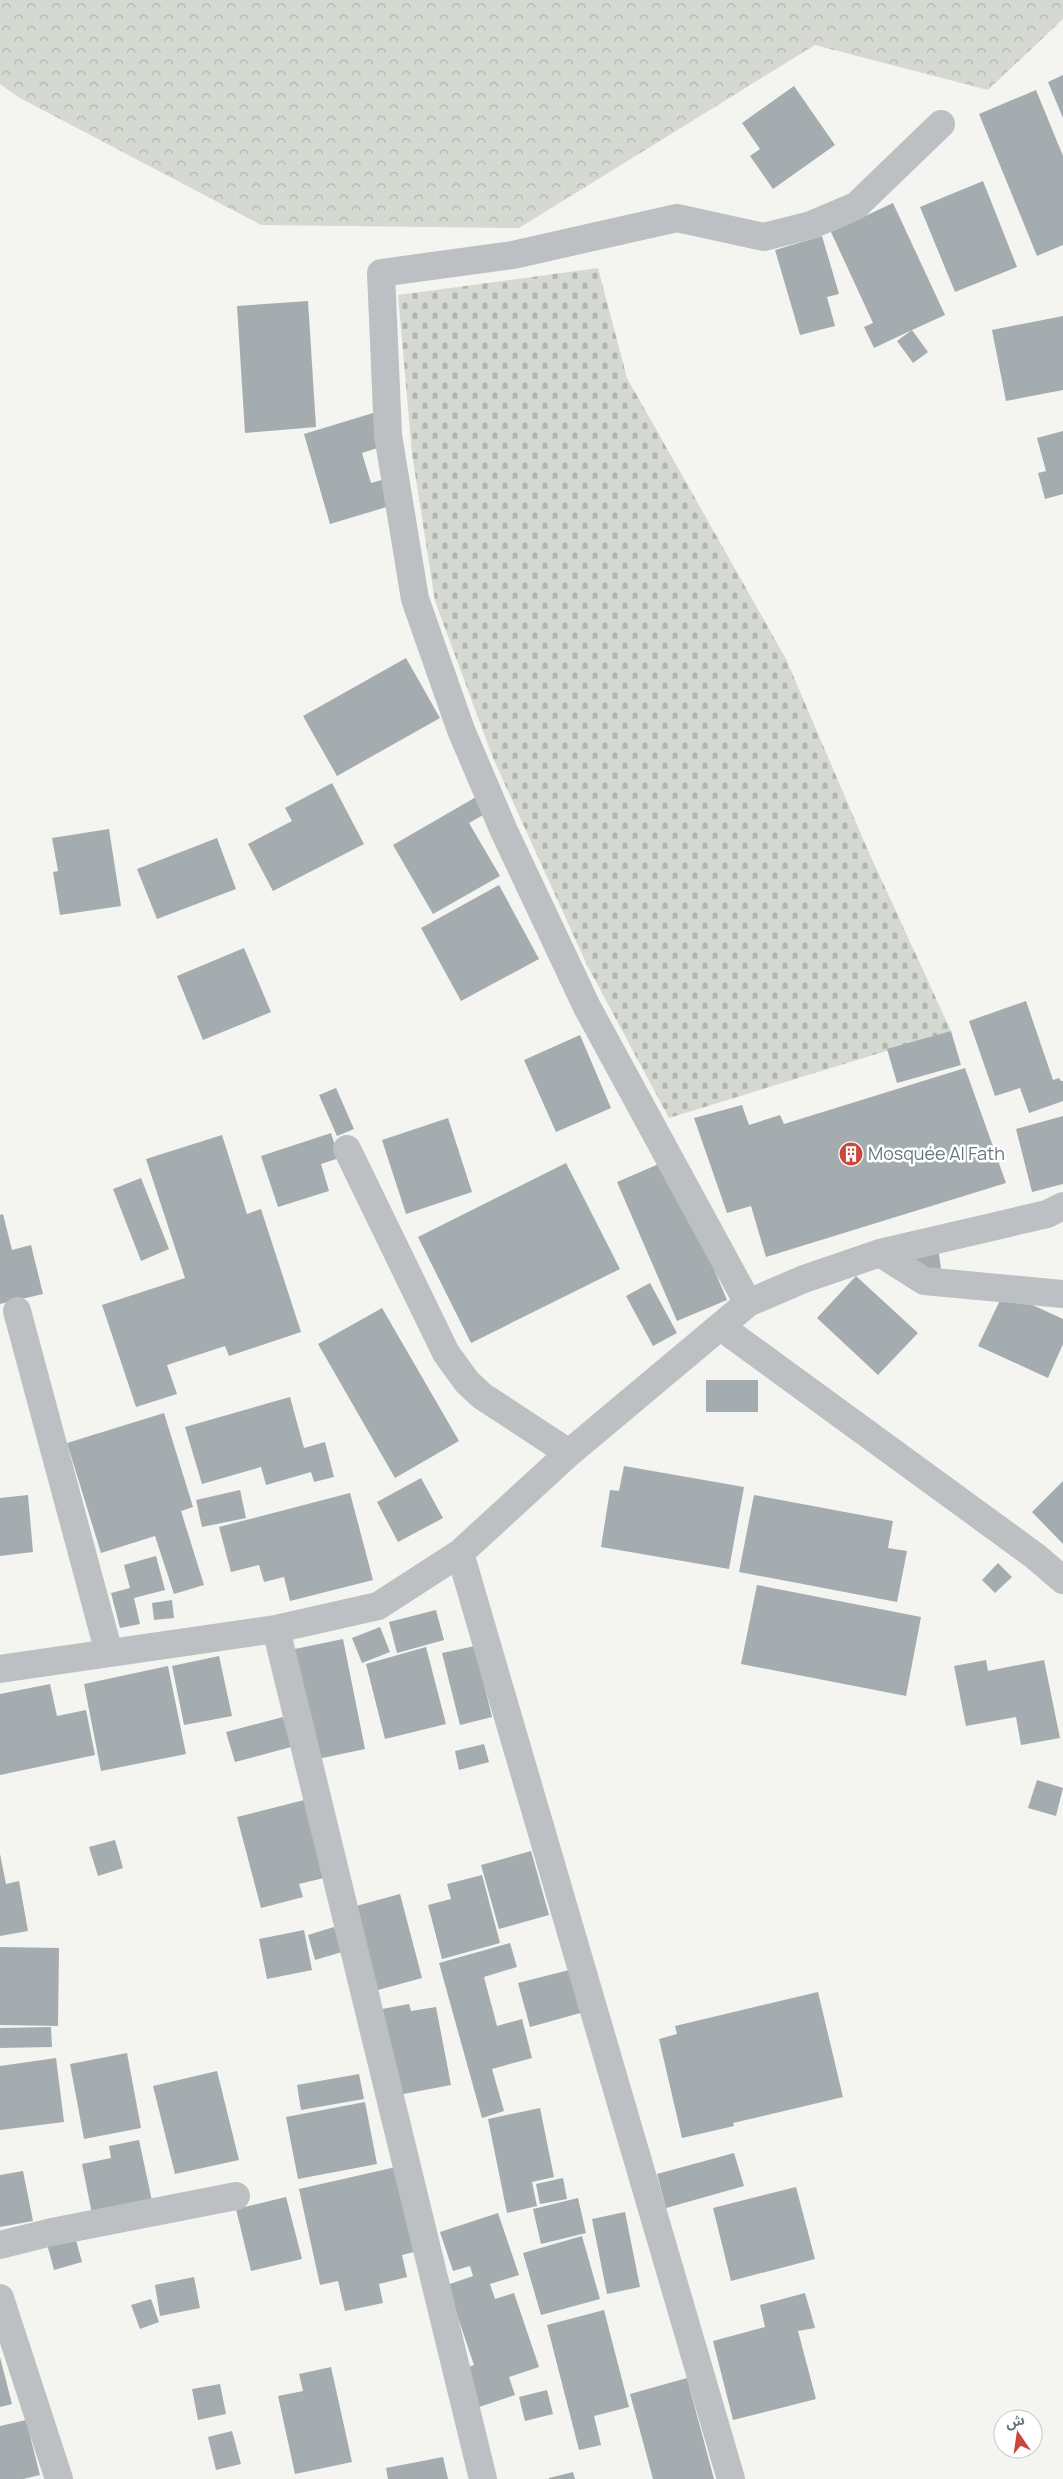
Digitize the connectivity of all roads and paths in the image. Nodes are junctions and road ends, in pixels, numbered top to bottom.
1 (941, 124) dead end
2 (347, 1149) dead end
3 (1063, 1206) edge
4 (880, 1253) junction
5 (1063, 1294) edge
6 (748, 1303) junction
7 (17, 1311) dead end
8 (721, 1327) junction
9 (569, 1453) junction
10 (460, 1553) junction
11 (1063, 1580) edge
12 (276, 1629) junction
13 (110, 1653) junction
14 (0, 1668) edge
15 (236, 2196) dead end
16 (0, 2245) edge
17 (0, 2298) edge
18 (59, 2479) edge
19 (483, 2479) edge
20 (732, 2479) edge

1 - 6 street
2 - 9 street
3 - 4 street
4 - 5 street
4 - 6 street
6 - 8 street
7 - 13 street
8 - 9 street
8 - 11 street
9 - 10 street
10 - 12 street
10 - 20 street
12 - 13 street
12 - 19 street
13 - 14 street
15 - 16 street
17 - 18 street

